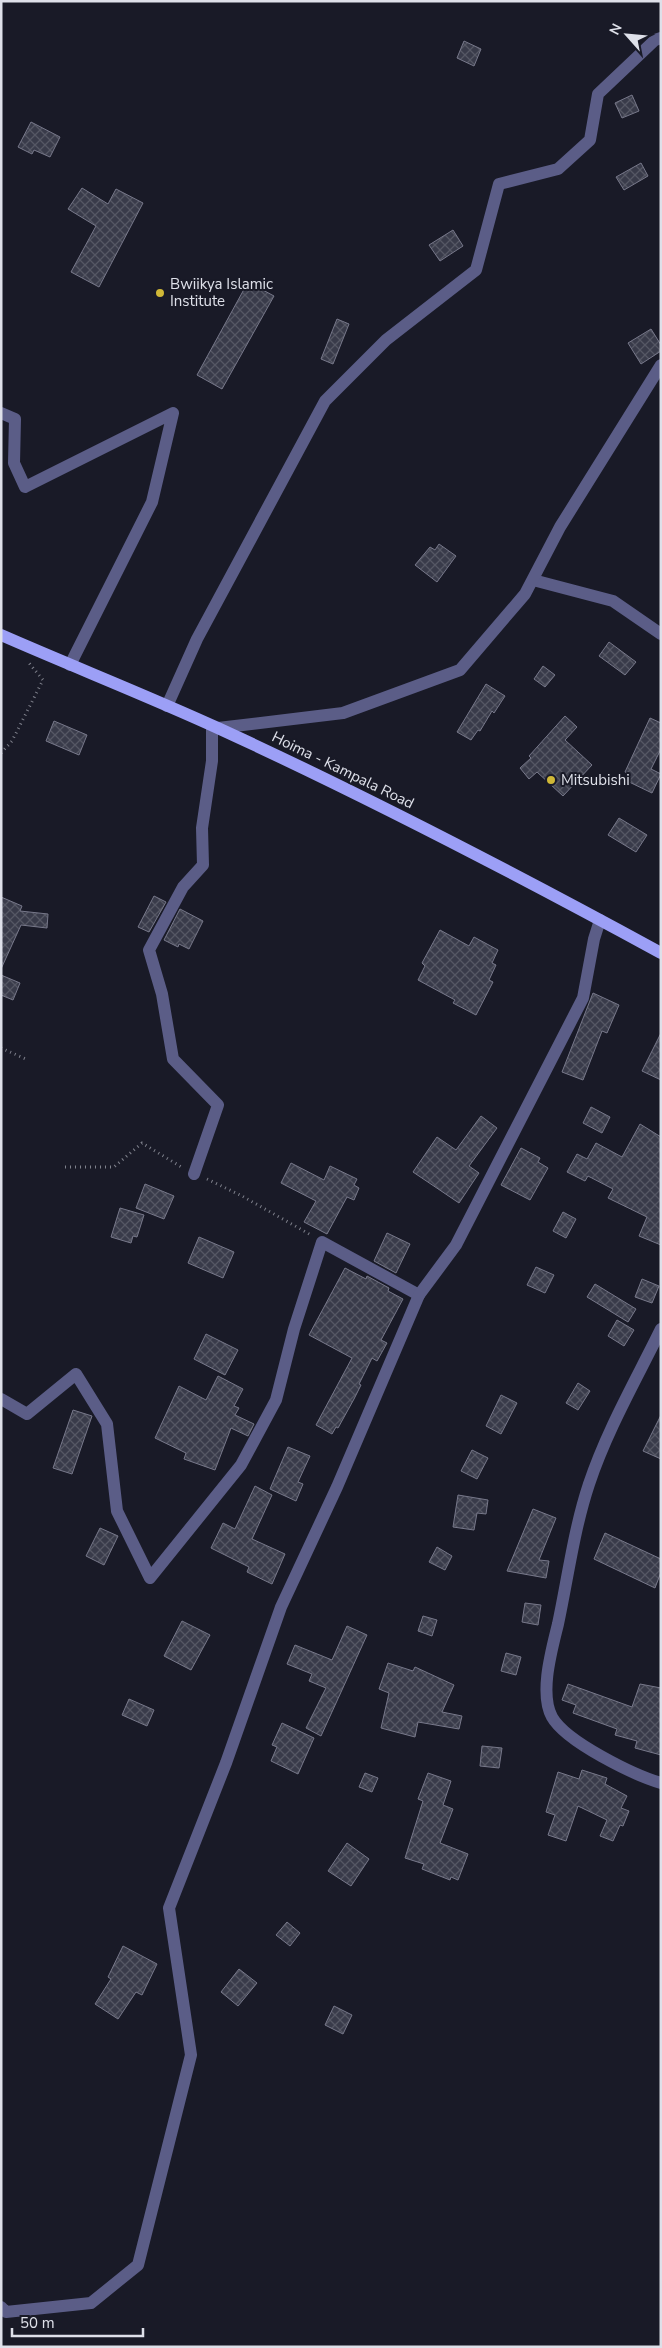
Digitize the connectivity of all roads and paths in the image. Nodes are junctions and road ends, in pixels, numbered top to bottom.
1 (661, 38) edge
2 (661, 365) edge
3 (1, 413) edge
4 (533, 580) junction
5 (661, 634) edge
6 (1, 635) edge
7 (26, 659) dead end
8 (70, 665) junction
9 (167, 706) junction
10 (215, 727) junction
11 (1, 753) edge
12 (600, 920) junction
13 (661, 953) edge
14 (1, 1048) edge
15 (28, 1060) dead end
16 (194, 1174) dead end
17 (419, 1294) junction
18 (661, 1329) edge
19 (1, 1399) edge
20 (661, 1783) edge
21 (1, 2307) edge

1 - 9 street
2 - 4 street
3 - 8 street
4 - 5 street
4 - 10 street
6 - 8 main road, Hoima - Kampala Road
7 - 11 path
8 - 9 main road, Hoima - Kampala Road
9 - 10 main road, Hoima - Kampala Road
10 - 12 main road, Hoima - Kampala Road
10 - 16 street
12 - 13 main road, Hoima - Kampala Road
12 - 17 street
14 - 15 path
17 - 19 street
17 - 21 street
18 - 20 street

